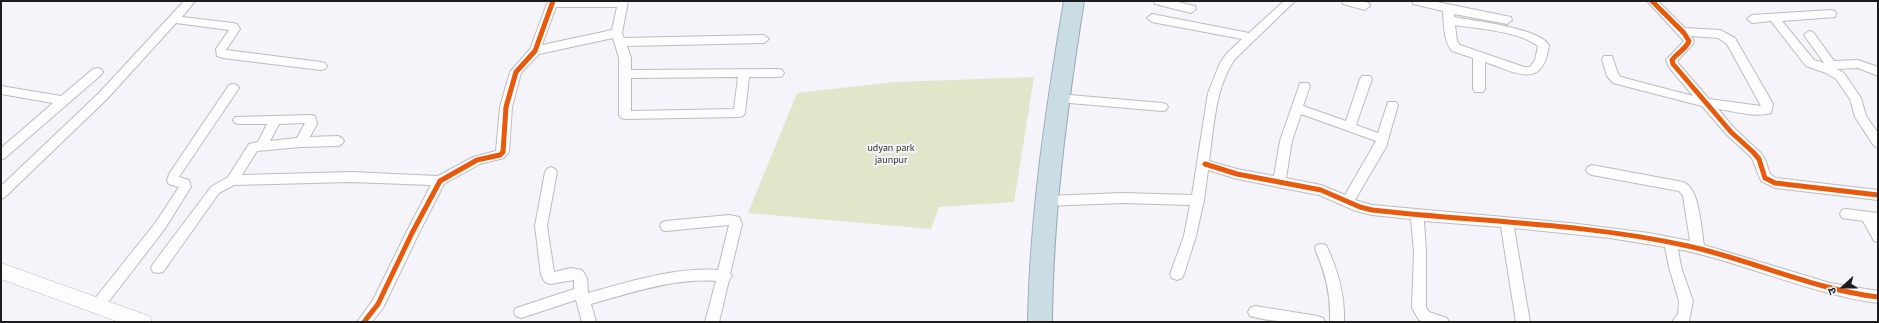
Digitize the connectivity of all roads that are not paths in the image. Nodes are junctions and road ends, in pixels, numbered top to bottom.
1 (190, 1) edge
2 (1074, 1) edge
3 (1159, 1) edge
4 (1347, 1) edge
5 (1418, 1) edge
6 (1652, 1) edge
7 (553, 2) edge
8 (622, 2) edge
9 (1288, 3) edge
10 (1365, 6) dead end
11 (1191, 9) dead end
12 (1448, 9) junction
13 (1831, 14) dead end
14 (1773, 17) junction
15 (1152, 18) dead end
16 (172, 19) junction
17 (1752, 19) dead end
18 (1449, 20) junction
19 (1507, 20) dead end
20 (1681, 31) junction
21 (1809, 35) dead end
22 (618, 37) junction
23 (1251, 37) junction
24 (764, 39) dead end
25 (535, 51) junction
26 (1479, 56) junction
27 (1608, 59) dead end
28 (321, 66) dead end
29 (1828, 67) junction
30 (97, 72) dead end
31 (1878, 72) edge
32 (744, 73) junction
33 (778, 73) dead end
34 (626, 74) junction
35 (1366, 79) dead end
36 (1304, 86) dead end
37 (233, 88) dead end
38 (1479, 88) dead end
39 (1, 90) edge
40 (1058, 98) junction
41 (63, 101) junction
42 (1705, 103) junction
43 (1392, 105) dead end
44 (1162, 107) dead end
45 (1297, 108) junction
46 (275, 119) junction
47 (239, 120) dead end
48 (1350, 127) junction
49 (1382, 139) junction
50 (338, 141) dead end
51 (301, 142) junction
52 (1878, 144) edge
53 (262, 146) junction
54 (1, 155) edge
55 (1204, 164) junction
56 (1592, 170) dead end
57 (551, 172) dead end
58 (232, 180) junction
59 (440, 181) junction
60 (1279, 181) junction
61 (1, 194) edge
62 (1878, 195) edge
63 (1198, 200) junction
64 (1046, 201) junction
65 (1348, 201) junction
66 (1417, 214) junction
67 (1846, 214) dead end
68 (1872, 217) edge
69 (1507, 222) junction
70 (666, 226) dead end
71 (1878, 237) edge
72 (1671, 243) junction
73 (1321, 249) dead end
74 (1698, 249) junction
75 (158, 268) dead end
76 (1, 270) edge
77 (1177, 274) dead end
78 (725, 276) junction
79 (582, 296) junction
80 (1878, 297) edge
81 (98, 305) junction
82 (521, 312) dead end
83 (1255, 312) dead end
84 (142, 322) edge
85 (364, 322) edge
86 (589, 322) edge
87 (712, 322) edge
88 (1040, 322) edge
89 (1318, 322) edge
90 (1337, 322) edge
91 (1442, 322) edge
92 (1523, 322) edge
93 (1678, 322) edge

1 - 16 street
2 - 40 highway
3 - 11 street
4 - 10 street
5 - 12 street
6 - 20 street
7 - 8 street
7 - 25 street
8 - 22 street
9 - 23 street
12 - 18 street
12 - 19 street
13 - 14 street
14 - 17 street
14 - 29 street
15 - 23 street
16 - 28 street
16 - 61 street
18 - 26 street
18 - 26 street
20 - 42 street
20 - 42 street
21 - 29 street
22 - 24 street
22 - 25 street
22 - 34 street
23 - 55 street
25 - 59 street
26 - 38 street
27 - 42 street
29 - 31 street
29 - 52 street
30 - 41 street
32 - 33 street
32 - 34 street
32 - 34 street
35 - 48 street
36 - 45 street
37 - 81 street
39 - 41 street
40 - 44 street
40 - 64 highway
41 - 54 street
42 - 62 street
43 - 49 street
45 - 48 street
45 - 60 street
46 - 47 street
46 - 51 street
46 - 53 street
48 - 49 street
49 - 65 street
50 - 51 street
51 - 53 street
53 - 58 street
55 - 60 street
55 - 63 street
56 - 74 street
57 - 79 street
58 - 59 street
58 - 75 street
59 - 85 street
60 - 65 street
63 - 64 street
63 - 77 street
64 - 88 highway
65 - 66 street
66 - 69 street
66 - 91 street
67 - 68 street
68 - 71 street
69 - 72 street
69 - 92 street
70 - 78 street
72 - 74 street
72 - 93 street
73 - 90 street
74 - 80 street
76 - 81 main road
78 - 79 street
78 - 87 street
79 - 82 street
79 - 86 street
81 - 84 main road
83 - 89 street

